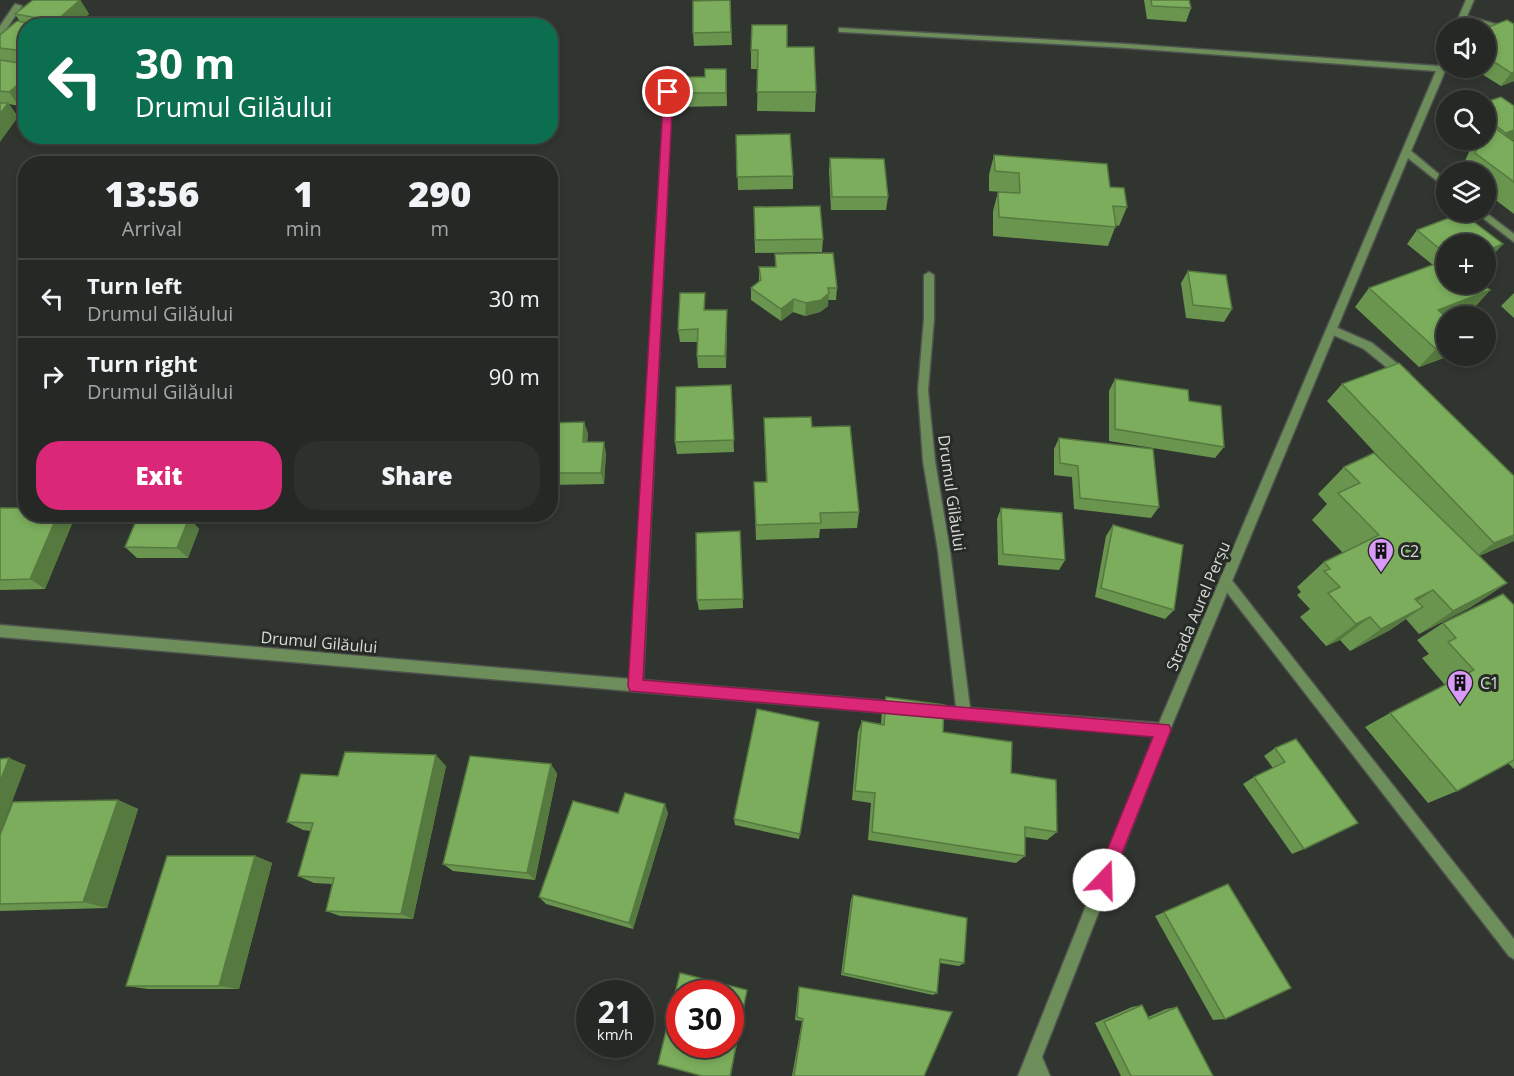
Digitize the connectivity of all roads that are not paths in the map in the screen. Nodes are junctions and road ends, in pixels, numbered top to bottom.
1 (1470, 0) edge
2 (18, 6) dead end
3 (1463, 17) joint
4 (842, 30) dead end
5 (0, 32) edge
6 (1514, 32) edge
7 (1436, 63) edge
8 (669, 69) dead end
9 (1438, 78) edge
10 (1407, 152) junction
11 (1436, 177) edge
12 (1492, 222) edge
13 (1514, 239) edge
14 (929, 275) dead end
15 (1333, 330) junction
16 (1417, 387) edge
17 (1226, 582) junction
18 (0, 631) edge
19 (636, 686) junction
20 (964, 714) junction
21 (1163, 730) junction
22 (1514, 951) edge
23 (1034, 1058) junction
24 (1026, 1076) edge
25 (1042, 1076) edge

1 - 3 street
2 - 5 street
3 - 6 street
4 - 7 street
8 - 19 street
9 - 10 street, Strada Aurel Perșu
10 - 11 street
10 - 15 street, Strada Aurel Perșu
12 - 13 street
14 - 20 street, Drumul Gilăului
15 - 16 street
15 - 17 street, Strada Aurel Perșu
17 - 21 street, Strada Aurel Perșu
17 - 22 street
18 - 19 street, Drumul Gilăului
19 - 20 street, Drumul Gilăului
20 - 21 street, Drumul Gilăului
21 - 23 street, Strada Aurel Perșu
23 - 24 street, Strada Aurel Perșu
23 - 25 street

